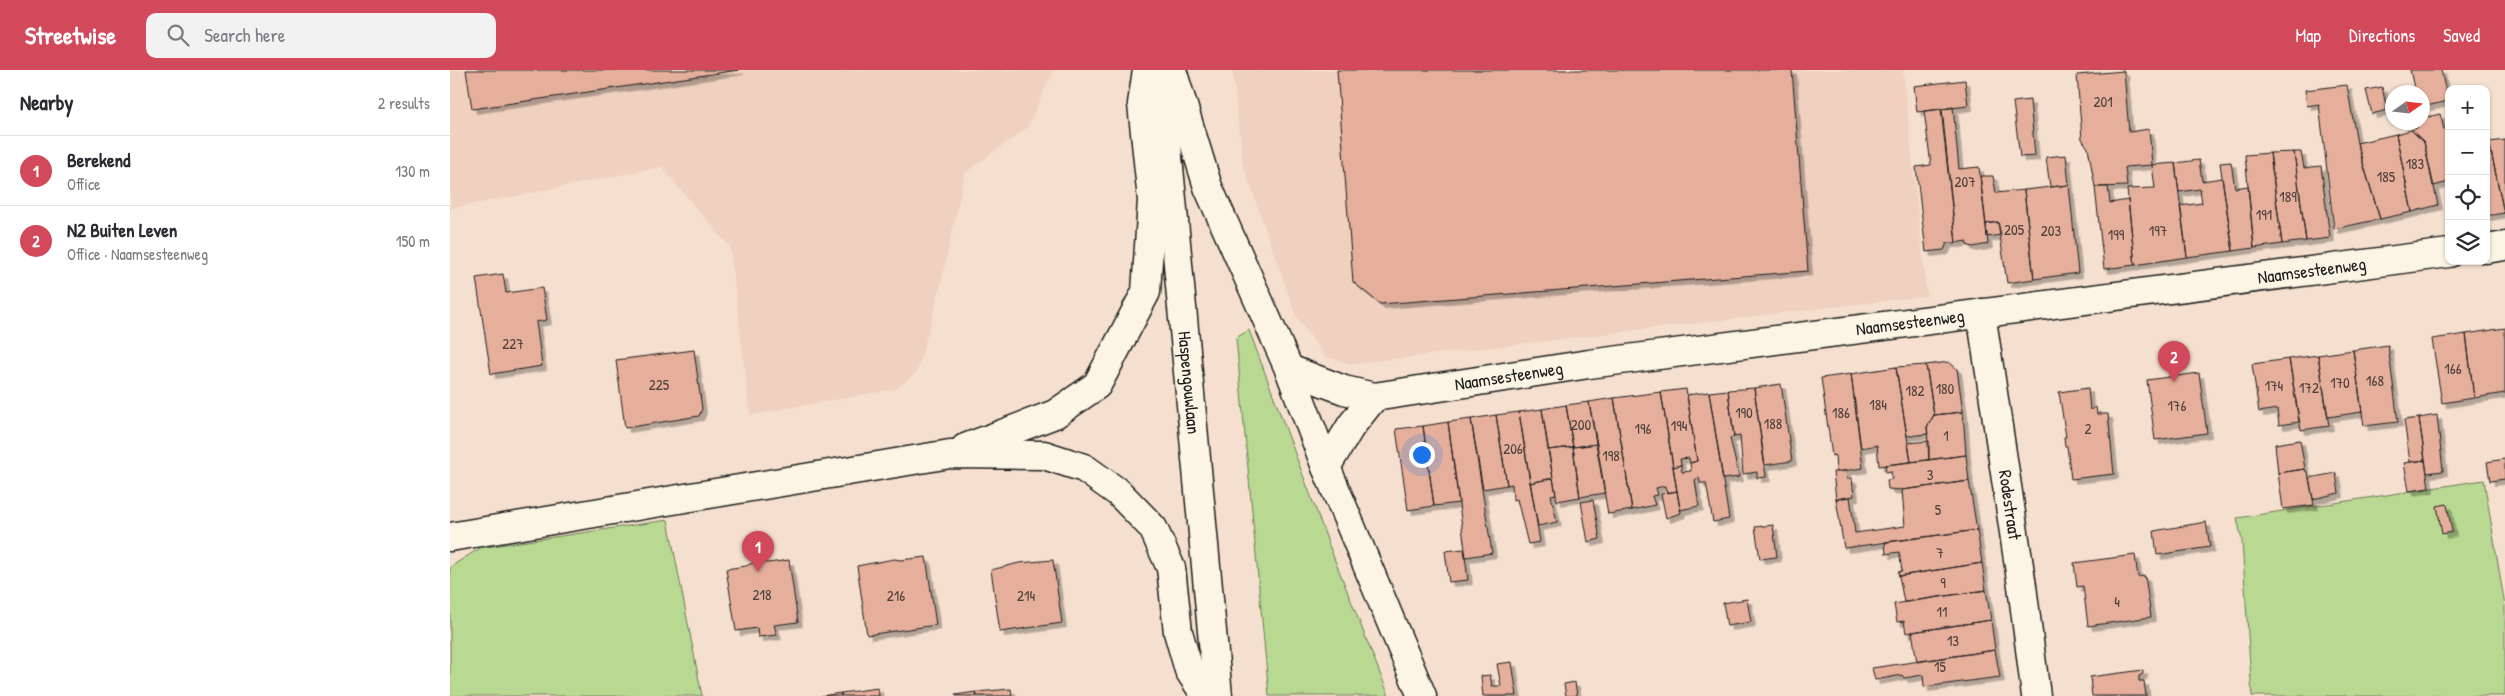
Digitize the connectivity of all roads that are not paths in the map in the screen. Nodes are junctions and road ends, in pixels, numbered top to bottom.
1 (1147, 70) edge
2 (1160, 70) edge
3 (1172, 70) edge
4 (2505, 246) edge
5 (2490, 248) edge
6 (2445, 254) edge
7 (1981, 313) junction
8 (1289, 369) junction
9 (1374, 397) junction
10 (950, 454) junction
11 (1326, 467) junction
12 (455, 541) edge
13 (1206, 696) edge
14 (1218, 696) edge
15 (1422, 696) edge
16 (2036, 696) edge

1 - 10 main road
2 - 14 main road, Haspengouwlaan
3 - 8 main road
4 - 5 main road
6 - 7 main road, Naamsesteenweg
7 - 9 main road, Naamsesteenweg
7 - 16 main road, Rodestraat
8 - 9 main road, Naamsesteenweg
8 - 11 main road
9 - 11 main road
10 - 12 main road
10 - 13 main road
11 - 15 main road

